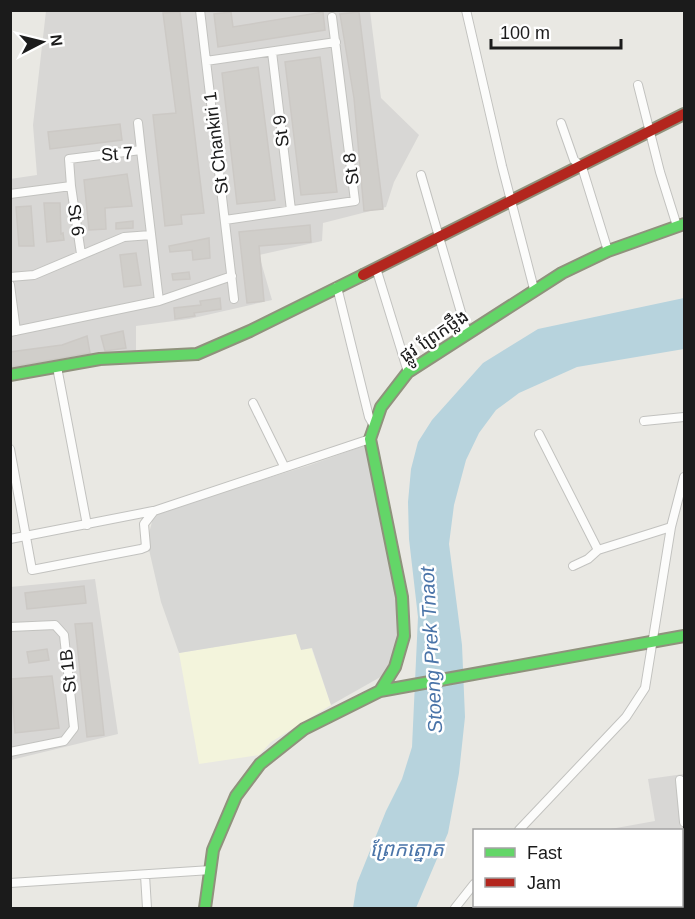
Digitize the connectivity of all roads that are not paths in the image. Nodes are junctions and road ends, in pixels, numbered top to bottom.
1 (200, 10) edge
2 (466, 10) edge
3 (332, 17) dead end
4 (336, 42) junction
5 (272, 52) junction
6 (206, 62) junction
7 (638, 85) dead end
8 (684, 114) edge
9 (138, 123) dead end
10 (561, 123) dead end
11 (650, 131) junction
12 (141, 150) junction
13 (582, 167) junction
14 (421, 175) dead end
15 (71, 186) junction
16 (10, 194) edge
17 (511, 200) junction
18 (291, 210) junction
19 (225, 220) junction
20 (681, 225) edge
21 (151, 235) junction
22 (438, 237) junction
23 (609, 251) junction
24 (81, 254) junction
25 (376, 268) junction
26 (232, 276) junction
27 (10, 277) edge
28 (10, 285) edge
29 (337, 287) junction
30 (534, 289) junction
31 (234, 298) dead end
32 (159, 301) junction
33 (13, 332) edge
34 (467, 333) junction
35 (57, 367) junction
36 (408, 372) junction
37 (10, 375) edge
38 (253, 403) dead end
39 (684, 417) edge
40 (644, 421) dead end
41 (373, 424) junction
42 (539, 434) dead end
43 (370, 440) junction
44 (10, 449) edge
45 (284, 466) junction
46 (684, 477) edge
47 (153, 511) junction
48 (87, 525) junction
49 (671, 527) junction
50 (26, 536) junction
51 (10, 539) edge
52 (598, 550) junction
53 (573, 566) dead end
54 (10, 627) edge
55 (684, 636) edge
56 (652, 640) junction
57 (380, 691) junction
58 (10, 752) edge
59 (680, 780) dead end
60 (684, 822) edge
61 (521, 829) edge
62 (211, 870) junction
63 (145, 876) junction
64 (10, 883) edge
65 (473, 885) edge
66 (147, 909) edge
67 (205, 909) edge
68 (455, 909) edge

1 - 6 street, St Chankiri 1
2 - 17 street
3 - 4 street, St 8
4 - 5 street
4 - 18 street, St 8
5 - 6 street
5 - 18 street, St 9
6 - 19 street, St Chankiri 1
7 - 11 street
8 - 11 street
9 - 12 street
10 - 13 street
11 - 13 street
11 - 20 street
12 - 15 street, St 7
12 - 21 street, St 7
13 - 17 street
13 - 23 street
14 - 22 street
15 - 16 street
15 - 24 street, St 6
17 - 22 street
17 - 30 street
18 - 19 street, St 8
19 - 26 street, St Chankiri 1
20 - 23 street, ផ្លូវ ព្រែកថ្លឹង
21 - 24 street
21 - 32 street, St 7
22 - 25 street
22 - 34 street
23 - 30 street, ផ្លូវ ព្រែកថ្លឹង
24 - 27 street
25 - 29 street
25 - 36 street
26 - 31 street, St Chankiri 1
26 - 32 street
28 - 33 street
29 - 35 street
29 - 41 street
30 - 34 street, ផ្លូវ ព្រែកថ្លឹង
32 - 33 street
34 - 36 street, ផ្លូវ ព្រែកថ្លឹង
35 - 37 street
35 - 48 street
36 - 41 street, ផ្លូវ ព្រែកថ្លឹង
38 - 45 street
39 - 40 street
41 - 43 street, ផ្លូវ ព្រែកថ្លឹង
42 - 52 street
43 - 45 street
43 - 57 street, ផ្លូវ ព្រែកថ្លឹង
44 - 50 street
45 - 47 street
46 - 49 street
47 - 48 street
47 - 50 street
48 - 50 street
49 - 52 street
49 - 56 street
50 - 51 street
52 - 53 street
54 - 58 street, St 1B
55 - 56 street
56 - 57 street
56 - 61 street
57 - 62 street
59 - 60 street
62 - 63 street
62 - 67 street
63 - 64 street
63 - 66 street
65 - 68 street

